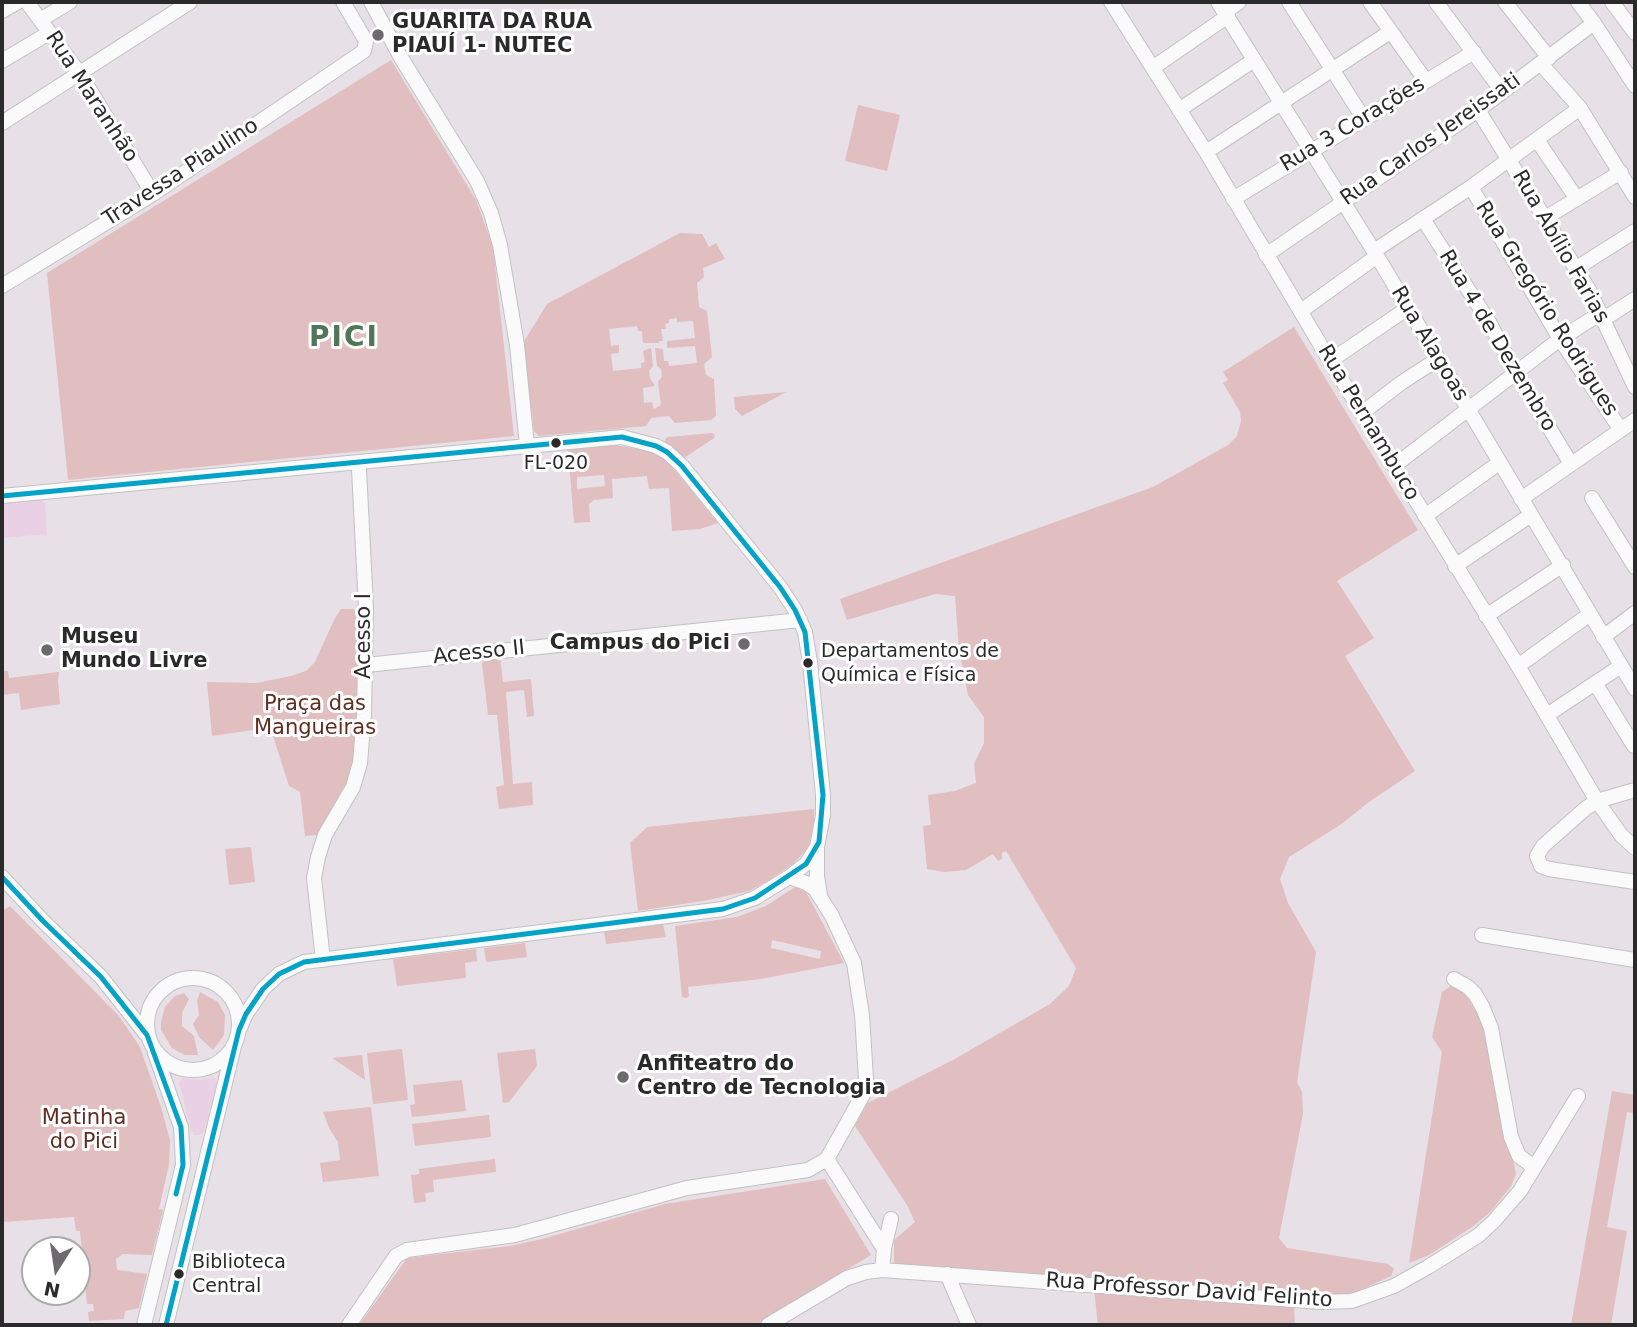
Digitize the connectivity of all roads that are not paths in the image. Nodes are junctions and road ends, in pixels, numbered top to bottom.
1 (18, 2) edge
2 (27, 2) edge
3 (70, 2) edge
4 (190, 2) edge
5 (343, 2) edge
6 (371, 2) edge
7 (1239, 2) edge
8 (1289, 2) edge
9 (1370, 2) edge
10 (1436, 2) edge
11 (1505, 2) edge
12 (1578, 2) edge
13 (1617, 3) edge
14 (1118, 4) edge
15 (1224, 10) edge
16 (2, 11) edge
17 (40, 20) junction
18 (1593, 21) junction
19 (1390, 32) junction
20 (49, 33) junction
21 (1635, 33) edge
22 (1474, 52) junction
23 (1254, 60) junction
24 (2, 61) edge
25 (1545, 61) junction
26 (1154, 67) junction
27 (1332, 70) junction
28 (80, 74) junction
29 (1426, 81) junction
30 (1635, 86) edge
31 (1502, 91) junction
32 (1283, 103) junction
33 (1580, 108) junction
34 (1179, 110) junction
35 (1478, 110) junction
36 (1364, 118) junction
37 (2, 123) edge
38 (1537, 140) junction
39 (1312, 149) junction
40 (1206, 152) junction
41 (1509, 160) junction
42 (1621, 172) junction
43 (1471, 187) junction
44 (153, 194) junction
45 (1635, 197) edge
46 (1577, 198) junction
47 (1233, 199) junction
48 (1344, 202) junction
49 (1545, 218) junction
50 (1423, 219) junction
51 (1635, 231) edge
52 (1375, 254) junction
53 (1266, 255) junction
54 (1575, 269) junction
55 (2, 286) edge
56 (1635, 299) edge
57 (1408, 308) junction
58 (1301, 311) junction
59 (1602, 316) junction
60 (1560, 339) junction
61 (1438, 359) junction
62 (1329, 361) junction
63 (1630, 362) edge
64 (1516, 373) junction
65 (1635, 387) edge
66 (1468, 409) junction
67 (1362, 413) junction
68 (1635, 420) edge
69 (1621, 430) junction
70 (527, 446) junction
71 (1500, 463) junction
72 (1572, 464) junction
73 (1394, 466) junction
74 (359, 469) dead end
75 (2, 496) edge
76 (1521, 499) junction
77 (1592, 499) dead end
78 (1531, 515) junction
79 (1426, 516) junction
80 (1629, 543) edge
81 (1563, 565) junction
82 (1455, 566) junction
83 (1635, 568) edge
84 (1635, 613) edge
85 (1590, 614) junction
86 (1486, 616) junction
87 (800, 620) junction
88 (1604, 637) junction
89 (366, 665) junction
90 (1518, 666) junction
91 (1621, 667) junction
92 (1595, 684) junction
93 (1635, 689) edge
94 (1547, 715) junction
95 (1634, 746) edge
96 (1635, 790) edge
97 (1597, 801) junction
98 (1632, 845) edge
99 (817, 847) junction
100 (1635, 858) edge
101 (2, 877) edge
102 (789, 877) junction
103 (1635, 882) edge
104 (821, 900) junction
105 (1482, 935) dead end
106 (323, 960) junction
107 (1635, 960) edge
108 (1454, 979) dead end
109 (239, 1030) junction
110 (150, 1042) junction
111 (235, 1045) junction
112 (1578, 1096) dead end
113 (827, 1159) junction
114 (1534, 1167) junction
115 (891, 1219) dead end
116 (884, 1249) junction
117 (882, 1270) junction
118 (947, 1274) junction
119 (144, 1325) edge
120 (166, 1325) edge
121 (349, 1325) edge
122 (768, 1325) edge
123 (969, 1325) edge

1 - 16 street
2 - 17 street, Rua Maranhão
3 - 17 street
4 - 28 street
5 - 44 street, Travessa Piaulino
6 - 70 street
7 - 15 street
8 - 27 street
9 - 19 street
10 - 22 street
11 - 25 street
12 - 18 street
13 - 18 street, Rua Carlos Jereissati
13 - 21 street
14 - 26 street, Rua Pernambuco
15 - 23 street, Rua Alagoas
15 - 26 street
17 - 20 street, Rua Maranhão
18 - 25 street, Rua Carlos Jereissati
18 - 30 street
19 - 27 street
19 - 29 street
20 - 24 street
20 - 28 street, Rua Maranhão
22 - 29 street, Rua 3 Corações
22 - 31 street
23 - 32 street, Rua Alagoas
23 - 34 street
25 - 31 street, Rua Carlos Jereissati
25 - 33 street
26 - 34 street, Rua Pernambuco
27 - 32 street
27 - 36 street
28 - 37 street
28 - 44 street, Rua Maranhão
29 - 36 street, Rua 3 Corações
31 - 35 street, Rua Carlos Jereissati
32 - 39 street, Rua Alagoas
32 - 40 street
33 - 38 street
33 - 42 street
34 - 40 street, Rua Pernambuco
35 - 41 street, Rua Abílio Farias
35 - 48 street, Rua Carlos Jereissati
36 - 39 street, Rua 3 Corações
38 - 41 street
38 - 46 street
39 - 47 street, Rua 3 Corações
39 - 48 street, Rua Alagoas
40 - 47 street, Rua Pernambuco
41 - 43 street
41 - 49 street, Rua Abílio Farias
42 - 45 street
42 - 46 street
43 - 50 street
43 - 60 street, Rua Gregório Rodrigues
44 - 55 street, Travessa Piaulino
46 - 49 street
47 - 53 street, Rua Pernambuco
48 - 52 street, Rua Alagoas
48 - 53 street, Rua Carlos Jereissati
49 - 54 street, Rua Abílio Farias
50 - 52 street
50 - 64 street, Rua 4 de Dezembro
51 - 54 street
52 - 57 street, Rua Alagoas
52 - 58 street
53 - 58 street, Rua Pernambuco
54 - 59 street, Rua Abílio Farias
56 - 59 street
57 - 61 street, Rua Alagoas
57 - 62 street
58 - 62 street, Rua Pernambuco
59 - 60 street
59 - 63 street, Rua Abílio Farias
60 - 64 street
60 - 69 street, Rua Gregório Rodrigues
61 - 66 street, Rua Alagoas
61 - 67 street
62 - 67 street, Rua Pernambuco
63 - 65 street, Rua Abílio Farias
64 - 66 street
64 - 72 street, Rua 4 de Dezembro
66 - 71 street, Rua Alagoas
66 - 73 street
67 - 73 street, Rua Pernambuco
68 - 69 street
69 - 72 street
70 - 75 street
70 - 87 street
71 - 76 street, Rua Alagoas
71 - 79 street
72 - 76 street
73 - 79 street, Rua Pernambuco
74 - 89 street, Acesso I
76 - 78 street, Rua Alagoas
77 - 80 street
78 - 81 street, Rua Alagoas
78 - 82 street
79 - 82 street, Rua Pernambuco
80 - 83 street
81 - 85 street, Rua Alagoas
81 - 86 street
82 - 86 street, Rua Pernambuco
84 - 88 street
85 - 88 street, Rua Alagoas
85 - 90 street
86 - 90 street, Rua Pernambuco
87 - 89 street, Acesso II
87 - 99 street
88 - 91 street, Rua Alagoas
89 - 106 street, Acesso I
90 - 94 street, Rua Pernambuco
91 - 92 street
91 - 93 street, Rua Alagoas
92 - 94 street
92 - 95 street
94 - 97 street, Rua Pernambuco
96 - 97 street
97 - 98 street, Rua Pernambuco
97 - 103 street
98 - 100 street, Rua Pernambuco
99 - 102 street
99 - 104 street
101 - 110 street
102 - 104 street
102 - 106 street
104 - 113 street
105 - 107 street
106 - 109 street
108 - 114 street
109 - 110 street
109 - 111 street
110 - 111 street
110 - 119 street
111 - 120 street
112 - 114 street, Rua Professor David Felinto
113 - 116 street
113 - 121 street
114 - 118 street, Rua Professor David Felinto
115 - 116 street
116 - 117 street
117 - 118 street, Rua Professor David Felinto
117 - 122 street, Rua Professor David Felinto
118 - 123 street

